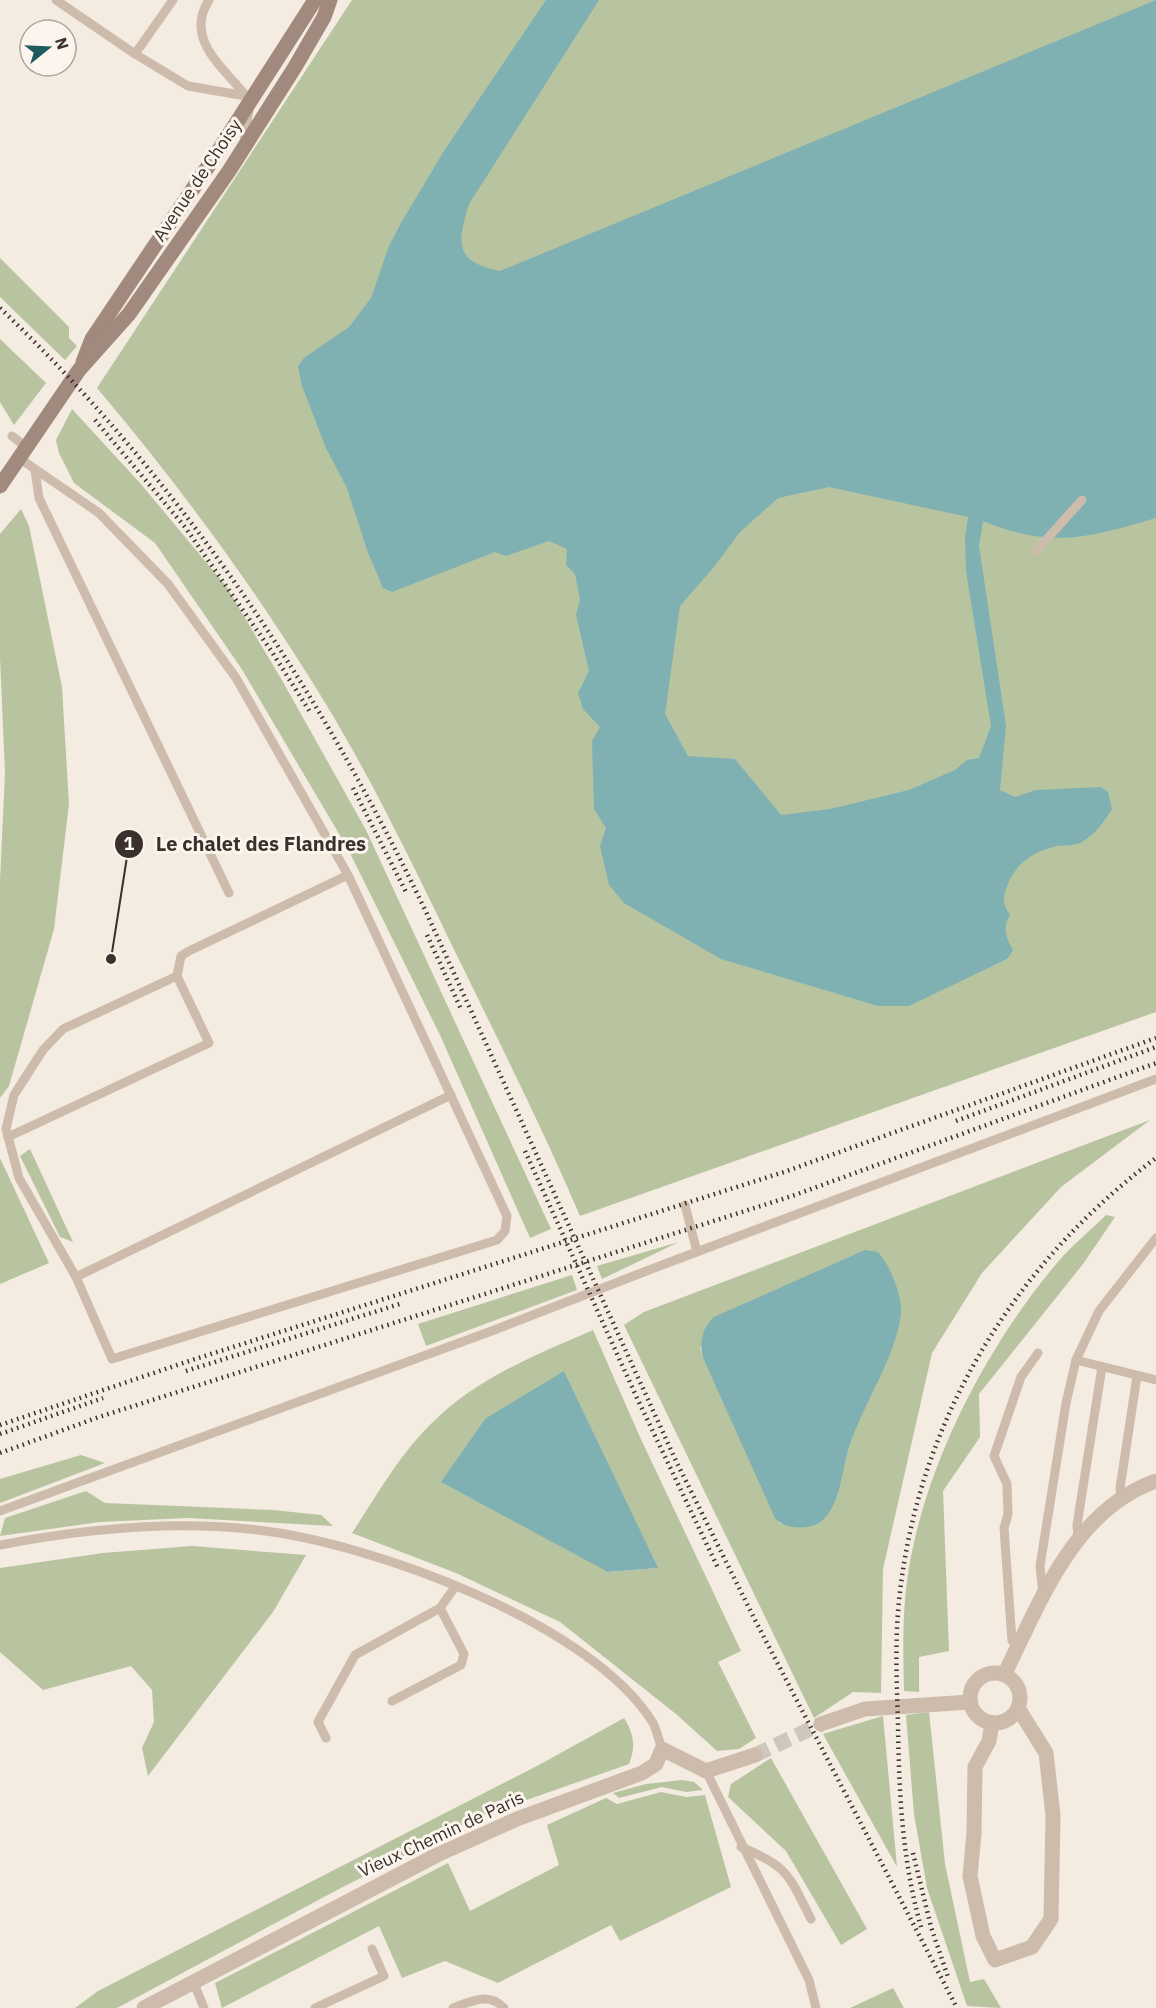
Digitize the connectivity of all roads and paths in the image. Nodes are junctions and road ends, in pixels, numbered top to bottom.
1 (56, 0) edge
2 (173, 0) edge
3 (209, 0) edge
4 (315, 0) edge
5 (330, 0) edge
6 (135, 54) junction
7 (279, 92) junction
8 (248, 99) junction
9 (243, 149) junction
10 (79, 370) junction
11 (12, 436) dead end
12 (23, 453) junction
13 (35, 470) junction
14 (0, 486) edge
15 (1082, 500) dead end
16 (1036, 551) dead end
17 (348, 874) junction
18 (229, 893) dead end
19 (177, 976) junction
20 (1156, 1079) edge
21 (451, 1095) junction
22 (8, 1137) junction
23 (685, 1205) dead end
24 (1156, 1238) edge
25 (697, 1252) junction
26 (76, 1277) junction
27 (1038, 1353) dead end
28 (1076, 1360) junction
29 (1102, 1367) junction
30 (1137, 1376) junction
31 (1156, 1380) edge
32 (1156, 1481) edge
33 (1121, 1499) junction
34 (0, 1511) edge
35 (1078, 1541) junction
36 (0, 1545) edge
37 (455, 1587) junction
38 (1043, 1597) junction
39 (440, 1608) junction
40 (1019, 1645) junction
41 (1004, 1675) junction
42 (392, 1701) dead end
43 (970, 1702) junction
44 (1018, 1708) junction
45 (992, 1723) junction
46 (821, 1724) tunnel mouth
47 (326, 1738) dead end
48 (662, 1749) junction
49 (755, 1755) tunnel mouth
50 (706, 1771) junction
51 (741, 1847) junction
52 (811, 1919) dead end
53 (372, 1949) dead end
54 (193, 1981) junction
55 (144, 2008) edge
56 (204, 2008) edge
57 (315, 2008) edge
58 (453, 2008) edge
59 (504, 2008) edge
60 (816, 2008) edge

1 - 6 lane
2 - 6 lane
3 - 8 lane
4 - 8 main road, Avenue de Choisy
5 - 7 main road, Avenue de Choisy
6 - 8 lane
7 - 8 lane
7 - 9 main road, Avenue de Choisy
8 - 9 lane
8 - 10 main road, Avenue de Choisy
9 - 10 main road, Avenue de Choisy
10 - 12 main road, Avenue de Choisy
11 - 12 lane
12 - 13 lane
12 - 14 main road, Avenue de Choisy
13 - 17 lane
13 - 18 lane
15 - 16 lane
17 - 19 lane
17 - 21 lane
19 - 22 lane
19 - 22 lane
20 - 25 lane
21 - 26 lane
21 - 26 lane
22 - 26 lane
23 - 25 lane
24 - 28 lane
25 - 34 lane
27 - 40 lane
28 - 29 lane
28 - 38 lane
29 - 30 lane
29 - 35 lane
30 - 31 lane
30 - 33 lane
32 - 33 street
33 - 35 street
35 - 38 street
36 - 37 lane
37 - 39 lane
37 - 48 lane
38 - 40 street
39 - 42 lane
39 - 47 lane
40 - 41 street
41 - 43 street
41 - 44 street
43 - 45 street
43 - 46 street
44 - 45 street
44 - 45 street
48 - 50 street
48 - 54 street, Vieux Chemin de Paris
49 - 50 street
50 - 51 lane
51 - 52 lane
51 - 60 lane
53 - 57 lane
54 - 55 street, Vieux Chemin de Paris
54 - 56 lane
58 - 59 lane

